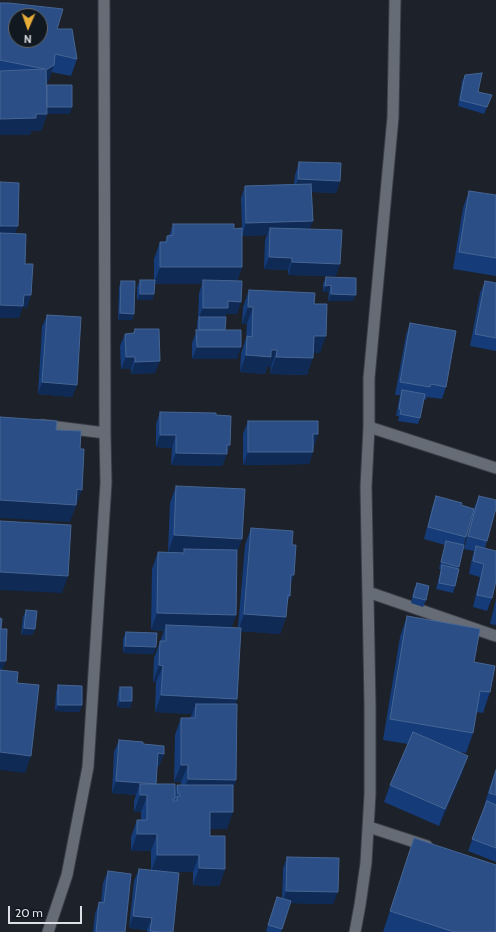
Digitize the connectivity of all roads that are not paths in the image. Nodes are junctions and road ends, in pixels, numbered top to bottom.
1 (104, 0) edge
2 (395, 0) edge
3 (30, 424) edge
4 (369, 426) junction
5 (105, 433) junction
6 (496, 468) edge
7 (368, 592) junction
8 (496, 636) edge
9 (369, 826) junction
10 (440, 851) edge
11 (48, 932) edge
12 (355, 932) edge

1 - 5 street
2 - 4 street
3 - 5 street
4 - 6 street
4 - 7 street
5 - 11 street
7 - 8 street
7 - 9 street
9 - 10 street
9 - 12 street

